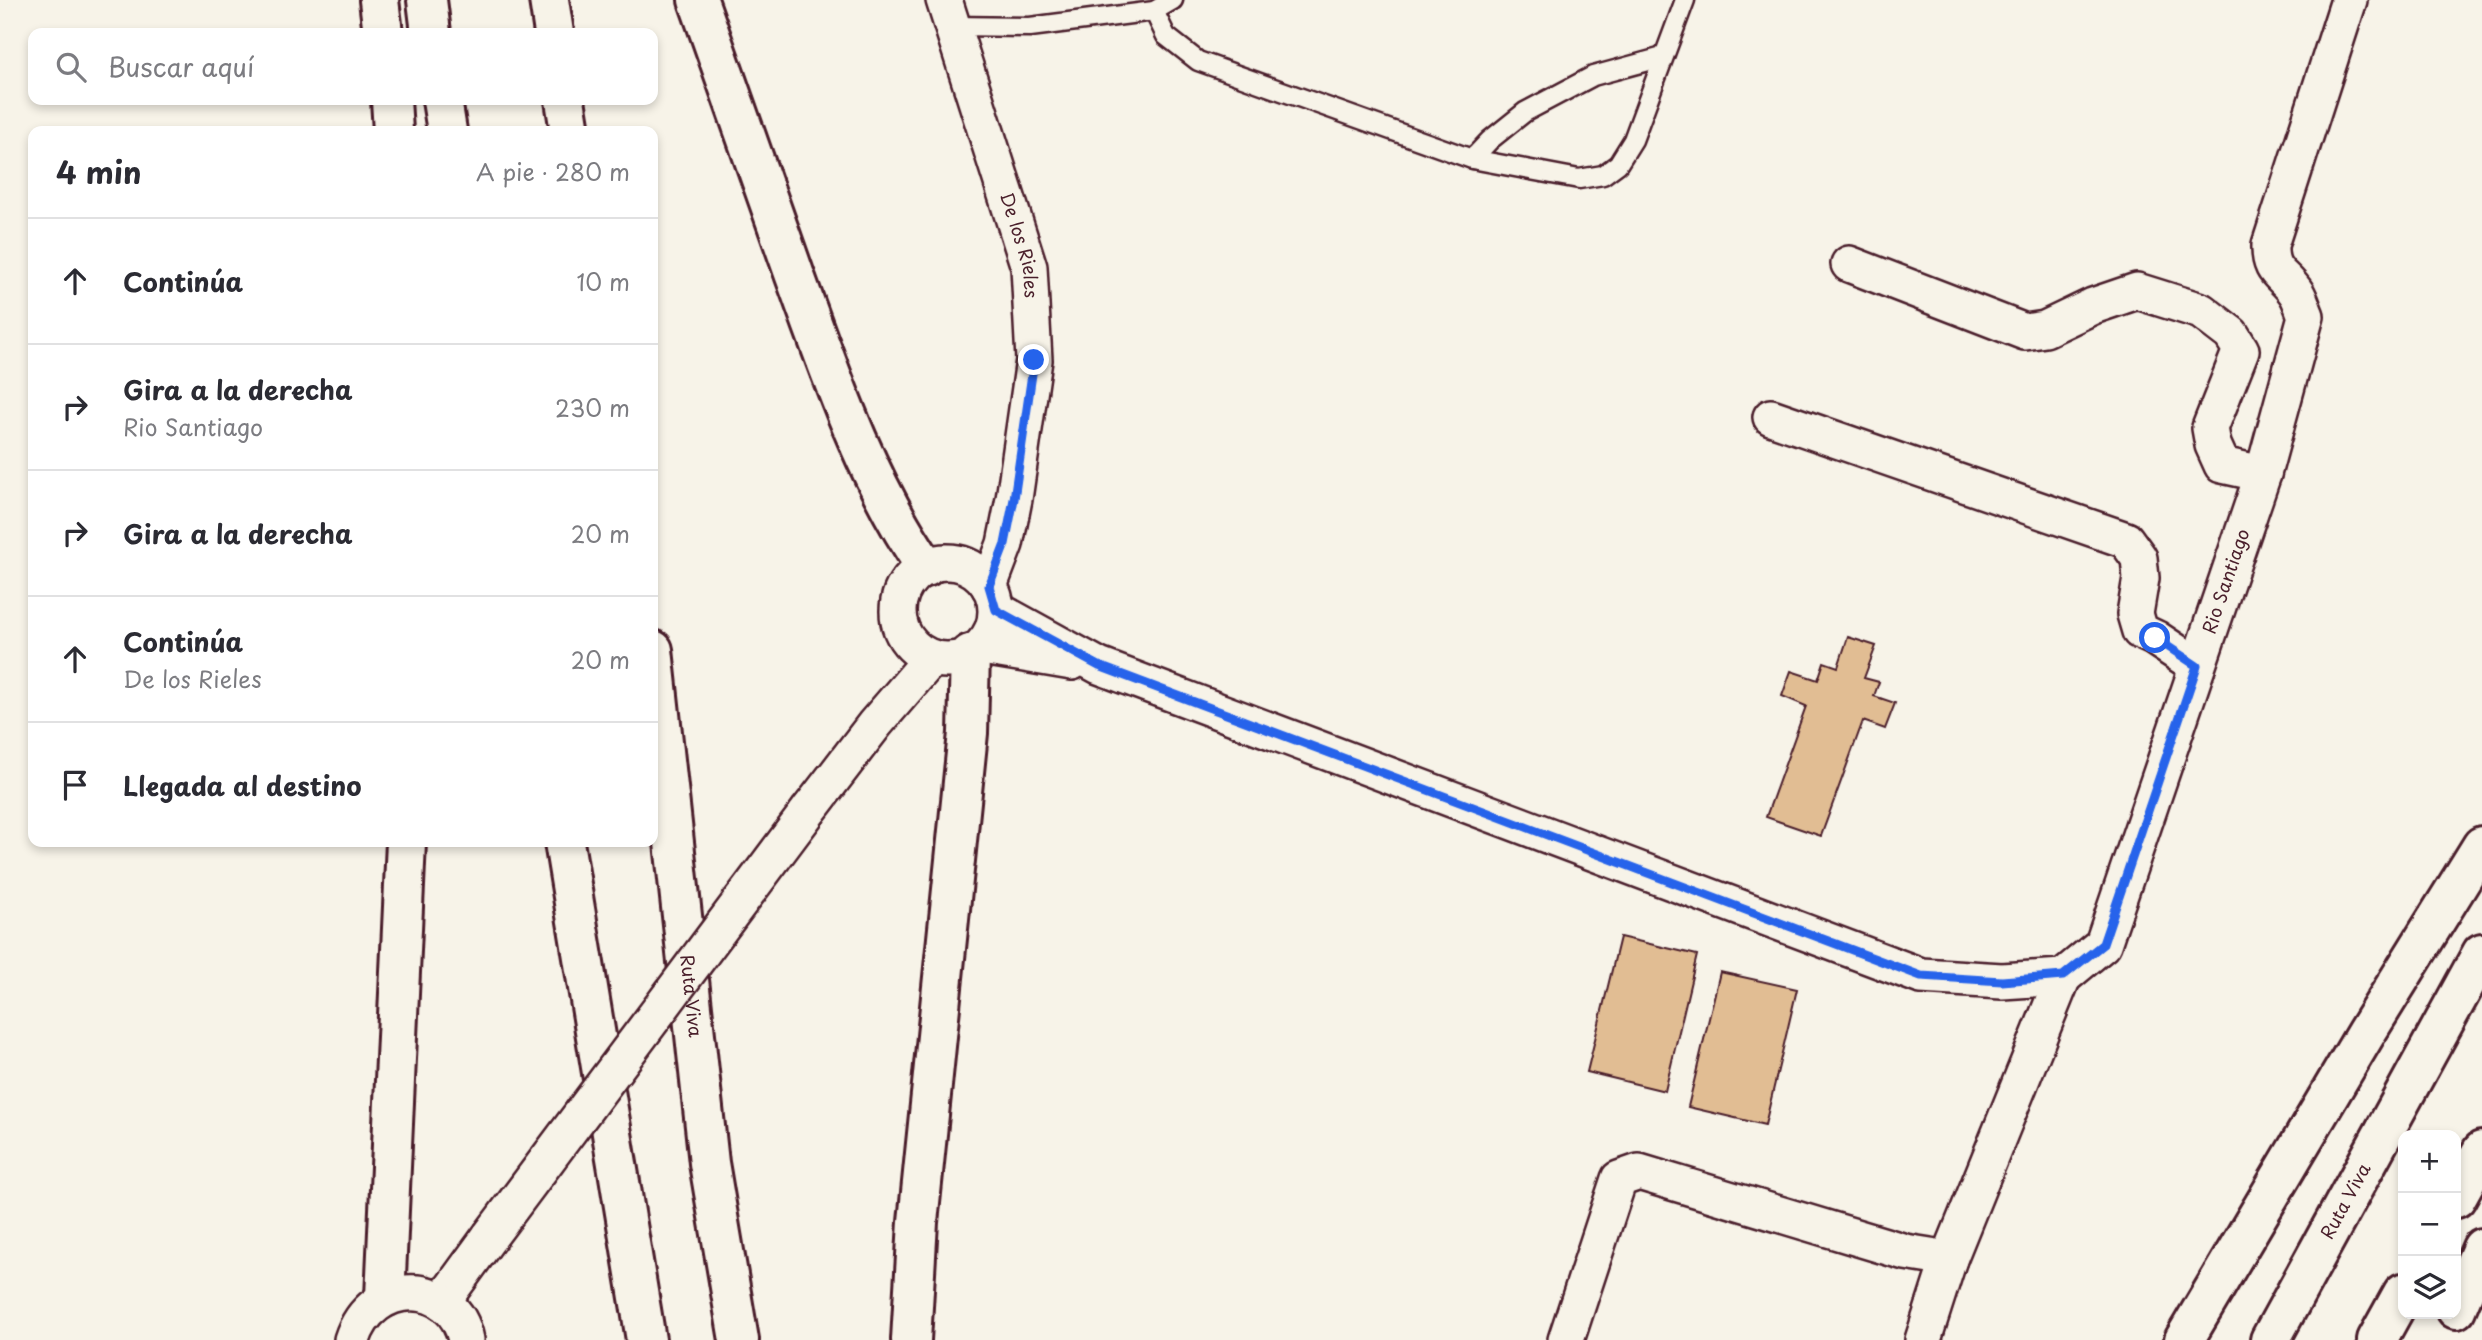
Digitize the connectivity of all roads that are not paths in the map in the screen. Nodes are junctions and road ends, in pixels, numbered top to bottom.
1 (379, 0) edge
2 (427, 0) edge
3 (549, 0) edge
4 (698, 0) edge
5 (1173, 0) edge
6 (1685, 0) edge
7 (2349, 0) edge
8 (1154, 11) junction
9 (949, 13) edge
10 (382, 28) edge
11 (430, 28) edge
12 (553, 28) edge
13 (1663, 57) junction
14 (391, 105) edge
15 (443, 105) edge
16 (566, 105) edge
17 (393, 126) edge
18 (446, 126) edge
19 (569, 126) edge
20 (1472, 159) junction
21 (1850, 264) dead end
22 (1770, 417) dead end
23 (2263, 474) junction
24 (1014, 499) junction
25 (942, 565) junction
26 (993, 598) junction
27 (902, 631) junction
28 (976, 650) junction
29 (932, 658) junction
30 (1099, 666) junction
31 (2197, 666) junction
32 (658, 696) edge
33 (874, 724) junction
34 (2482, 846) edge
35 (407, 847) edge
36 (565, 847) edge
37 (2482, 953) edge
38 (2063, 976) junction
39 (2482, 1151) edge
40 (2459, 1193) edge
41 (2482, 1248) edge
42 (1949, 1259) junction
43 (385, 1297) junction
44 (2461, 1297) edge
45 (442, 1302) junction
46 (2398, 1302) edge
47 (2452, 1319) edge
48 (352, 1340) edge
49 (466, 1340) edge
50 (646, 1340) edge
51 (739, 1340) edge
52 (911, 1340) edge
53 (1566, 1340) edge
54 (1923, 1340) edge
55 (2184, 1340) edge
56 (2270, 1340) edge
57 (2377, 1340) edge
58 (2442, 1340) edge

1 - 10 highway
2 - 11 highway
3 - 12 highway
4 - 25 highway
5 - 8 lane
6 - 13 lane
7 - 23 street, Rio Santiago
8 - 9 lane
8 - 20 lane
9 - 24 street, De los Rieles
13 - 20 lane
13 - 20 lane
14 - 17 highway
15 - 18 highway
16 - 19 highway
21 - 23 street
22 - 31 street
23 - 31 street, Rio Santiago
24 - 25 street
24 - 26 street, De los Rieles
25 - 26 street
25 - 27 street
26 - 28 street
26 - 30 street
27 - 29 street
27 - 33 street
28 - 29 street
28 - 30 street
28 - 52 highway
29 - 33 street
30 - 38 street
31 - 38 street, Rio Santiago
32 - 51 highway, Ruta Viva
33 - 45 street, bridge
34 - 55 highway
35 - 43 highway
36 - 50 highway
37 - 56 highway, Ruta Viva
38 - 42 street
39 - 40 highway
41 - 44 highway
42 - 53 street
42 - 54 street
43 - 45 street
43 - 48 street
45 - 49 street
46 - 57 highway
47 - 58 highway

